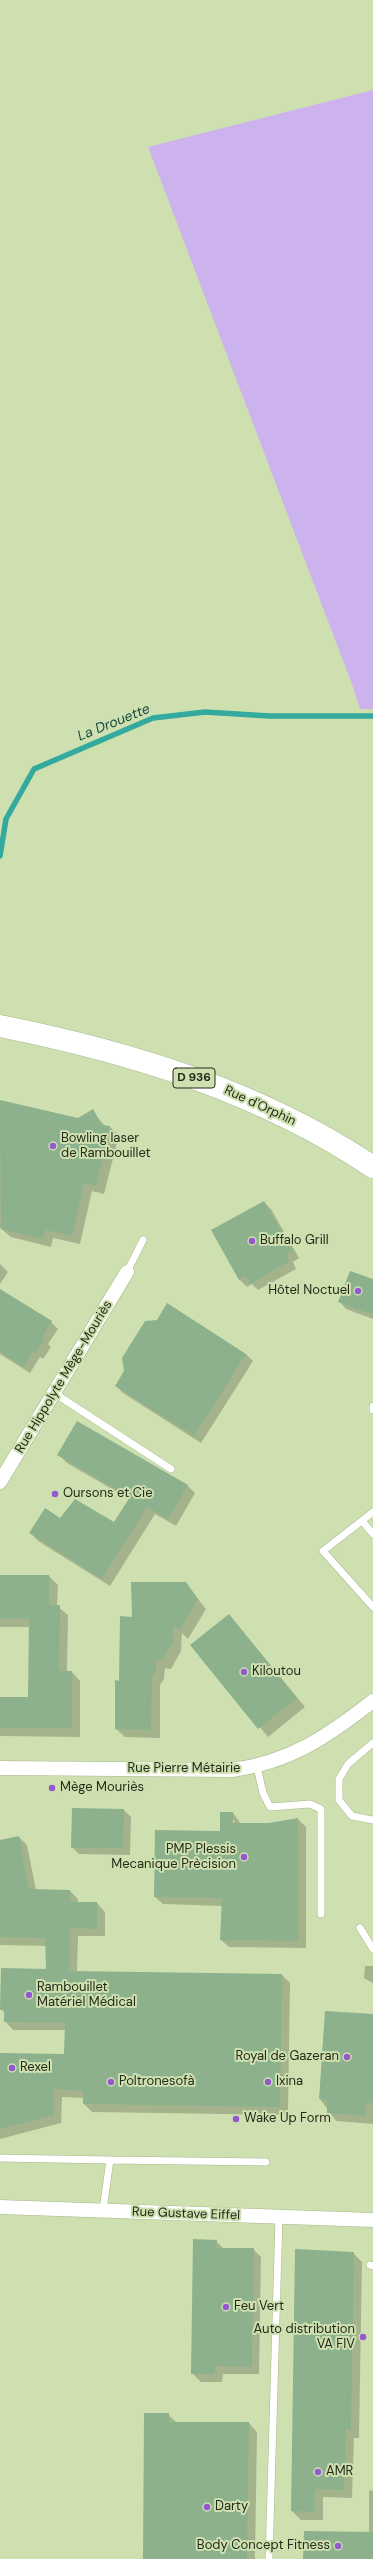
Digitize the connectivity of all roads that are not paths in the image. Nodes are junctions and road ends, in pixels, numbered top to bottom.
1 (0, 1026) edge
2 (373, 1167) edge
3 (143, 1240) dead end
4 (127, 1272) joint
5 (54, 1393) junction
6 (372, 1406) edge
7 (373, 1410) edge
8 (171, 1469) dead end
9 (0, 1482) edge
10 (373, 1512) edge
11 (362, 1520) junction
12 (373, 1534) edge
13 (373, 1607) edge
14 (373, 1701) edge
15 (373, 1743) edge
16 (257, 1767) junction
17 (0, 1768) edge
18 (373, 1820) edge
19 (321, 1914) dead end
20 (360, 1928) dead end
21 (373, 1949) edge
22 (0, 2158) edge
23 (110, 2160) junction
24 (266, 2162) dead end
25 (0, 2207) edge
26 (103, 2210) junction
27 (279, 2217) junction
28 (373, 2220) edge
29 (269, 2559) edge

1 - 2 main road, Rue d'Orphin / D 936
3 - 4 lane
4 - 5 street, Rue Hippolyte Mège-Mouriès
5 - 8 lane
5 - 9 street, Rue Hippolyte Mège-Mouriès
6 - 7 lane
10 - 11 lane
11 - 12 lane
11 - 13 lane
14 - 16 street, Rue Pierre Métairie
15 - 18 lane
16 - 17 street, Rue Pierre Métairie
16 - 19 lane
20 - 21 lane
22 - 23 lane
23 - 24 lane
23 - 26 lane
25 - 26 street, Rue Gustave Eiffel
26 - 27 street, Rue Gustave Eiffel
27 - 28 street, Rue Gustave Eiffel
27 - 29 lane

